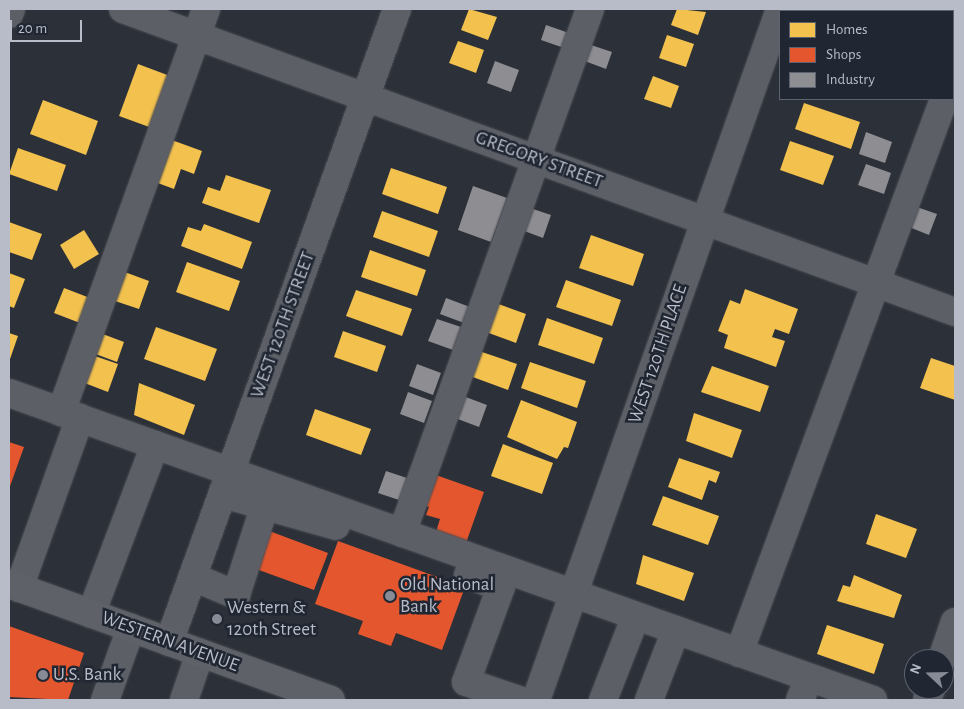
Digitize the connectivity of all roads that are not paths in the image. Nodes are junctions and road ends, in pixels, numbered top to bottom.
1 (11, 9) edge
2 (123, 9) edge
3 (206, 9) edge
4 (397, 9) edge
5 (590, 9) edge
6 (779, 12) edge
7 (9, 14) edge
8 (197, 36) junction
9 (365, 97) junction
10 (944, 100) edge
11 (536, 159) junction
12 (704, 220) junction
13 (878, 284) junction
14 (955, 312) edge
15 (9, 393) edge
16 (70, 415) junction
17 (155, 445) junction
18 (227, 483) junction
19 (264, 508) junction
20 (402, 533) junction
21 (193, 577) junction
22 (14, 586) edge
23 (501, 587) junction
24 (571, 602) junction
25 (91, 614) junction
26 (636, 616) junction
27 (955, 622) edge
28 (131, 628) junction
29 (676, 630) junction
30 (169, 642) junction
31 (946, 649) edge
32 (738, 652) junction
33 (200, 653) junction
34 (805, 689) edge
35 (105, 700) edge
36 (184, 700) edge
37 (331, 700) edge
38 (519, 700) edge
39 (536, 700) edge
40 (603, 700) edge
41 (649, 700) edge
42 (873, 700) edge

1 - 7 street
2 - 8 street, GREGORY STREET
3 - 8 street
4 - 9 street, WEST 120TH STREET
5 - 11 street
6 - 12 street, WEST 120TH PLACE
8 - 9 street, GREGORY STREET
8 - 16 street
9 - 11 street, GREGORY STREET
9 - 18 street, WEST 120TH STREET
10 - 13 street
11 - 12 street, GREGORY STREET
11 - 20 street
12 - 13 street, GREGORY STREET
12 - 24 street, WEST 120TH PLACE
13 - 14 street, GREGORY STREET
13 - 32 street
15 - 16 street
16 - 17 street
16 - 22 street
17 - 18 street
17 - 25 street
18 - 19 street
18 - 20 street
18 - 21 street, WEST 120TH STREET
19 - 21 street
19 - 23 street
20 - 24 street
21 - 30 street, WEST 120TH STREET
22 - 25 main road, WESTERN AVENUE
23 - 24 street
23 - 38 street
24 - 26 street
24 - 39 street, WEST 120TH PLACE
25 - 28 main road, WESTERN AVENUE
26 - 29 street
26 - 40 street
27 - 31 street
28 - 30 main road, WESTERN AVENUE
28 - 35 street
29 - 32 street
29 - 41 street
30 - 33 main road, WESTERN AVENUE
32 - 34 street
33 - 36 street
33 - 37 main road, WESTERN AVENUE
34 - 42 street

